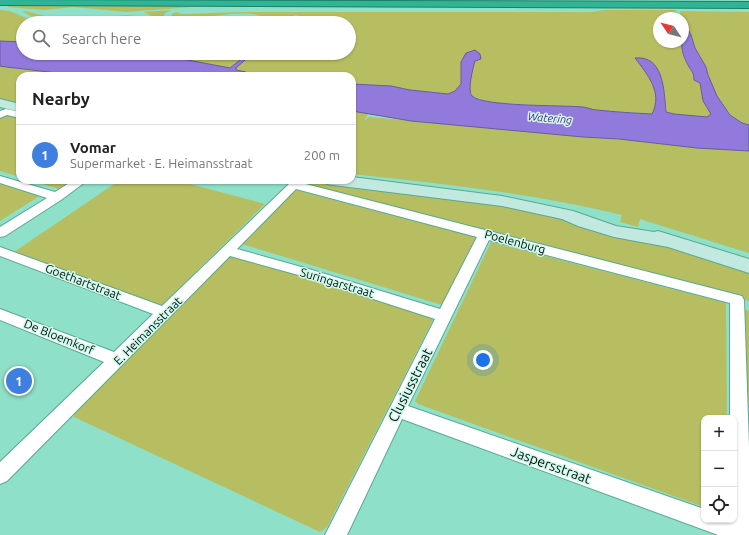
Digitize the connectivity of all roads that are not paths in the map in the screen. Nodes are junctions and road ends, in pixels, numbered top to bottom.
1 (0, 2) edge
2 (235, 3) junction
3 (749, 5) edge
4 (0, 6) edge
5 (16, 9) dead end
6 (178, 9) dead end
7 (16, 108) edge
8 (2, 110) edge
9 (16, 114) edge
10 (0, 179) edge
11 (356, 183) edge
12 (76, 184) edge
13 (294, 185) joint
14 (57, 197) junction
15 (0, 233) edge
16 (485, 234) junction
17 (0, 251) edge
18 (228, 251) junction
19 (749, 266) edge
20 (737, 300) joint
21 (165, 313) junction
22 (0, 314) edge
23 (444, 316) junction
24 (117, 360) junction
25 (397, 410) junction
26 (744, 413) edge
27 (0, 474) edge
28 (701, 519) edge
29 (713, 523) edge
30 (741, 534) edge
31 (336, 535) edge

1 - 2 highway
2 - 3 highway
2 - 6 highway
4 - 5 highway
7 - 8 street
8 - 9 street
10 - 14 street
11 - 19 street
12 - 14 street
13 - 16 street, Poelenburg
13 - 18 street, E. Heimansstraat
14 - 15 street
16 - 20 street, Poelenburg
16 - 23 street, Clusiusstraat
17 - 21 street, Goethartstraat
18 - 21 street, E. Heimansstraat
18 - 23 street, Suringarstraat
20 - 26 street, Jaspersstraat
21 - 24 street, E. Heimansstraat
22 - 24 street, De Bloemkorf
23 - 25 street, Clusiusstraat
24 - 27 street, E. Heimansstraat
25 - 28 street, Jaspersstraat
25 - 31 street, Clusiusstraat
26 - 30 street, Jaspersstraat
29 - 30 street, Jaspersstraat

